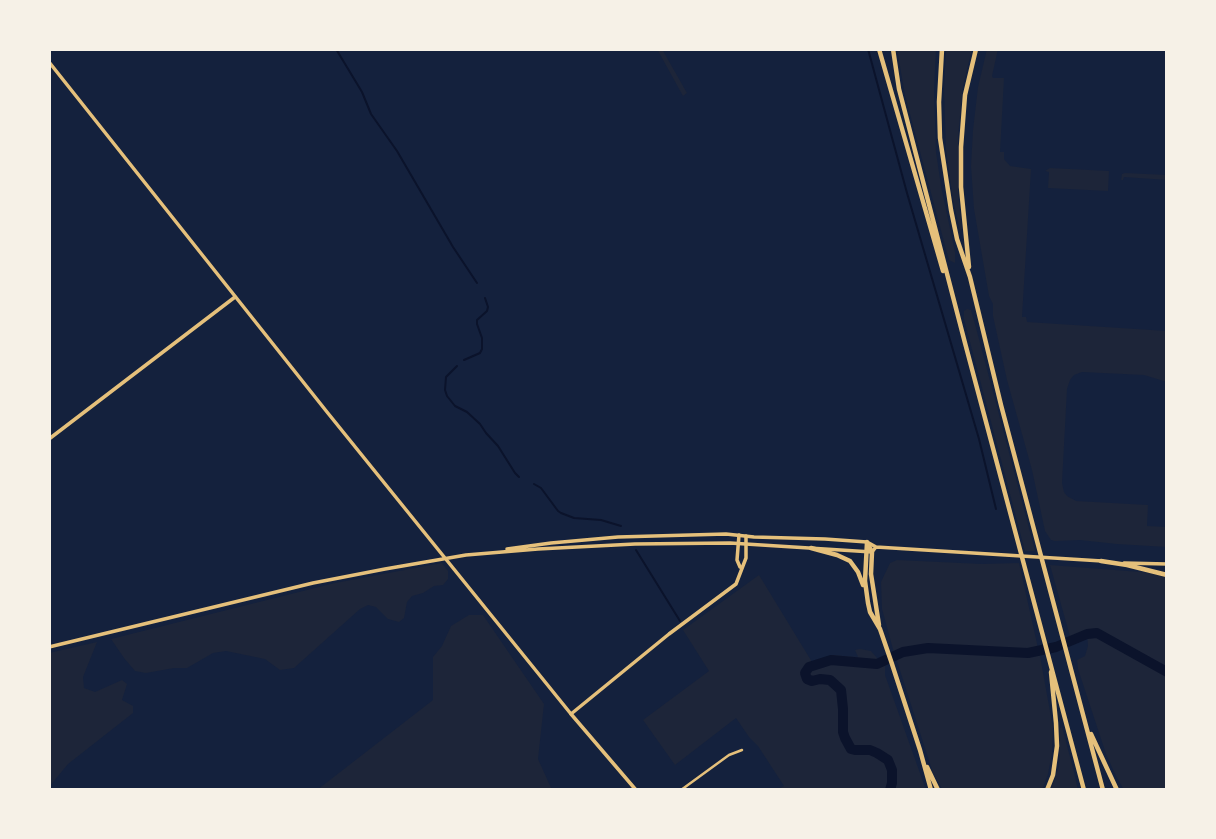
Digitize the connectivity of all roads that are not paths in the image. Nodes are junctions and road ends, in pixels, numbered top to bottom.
1 (879, 49) edge
2 (893, 49) edge
3 (942, 49) edge
4 (976, 49) edge
5 (49, 62) edge
6 (970, 277) junction
7 (235, 298) junction
8 (965, 343) junction
9 (49, 439) edge
10 (738, 535) junction
11 (746, 536) junction
12 (867, 542) joint
13 (738, 544) junction
14 (746, 544) junction
15 (811, 548) junction
16 (872, 550) junction
17 (486, 553) junction
18 (1101, 561) junction
19 (1167, 564) edge
20 (741, 569) junction
21 (1167, 575) edge
22 (867, 596) junction
23 (880, 629) junction
24 (49, 647) edge
25 (1049, 655) junction
26 (571, 714) junction
27 (1084, 720) junction
28 (742, 750) dead end
29 (920, 750) junction
30 (636, 790) edge
31 (681, 790) edge
32 (931, 790) edge
33 (938, 790) edge
34 (1047, 790) edge
35 (1084, 790) edge
36 (1103, 790) edge
37 (1117, 790) edge

1 - 8 highway
2 - 8 highway
3 - 6 highway
4 - 6 highway
5 - 7 main road
6 - 27 highway
7 - 9 main road
7 - 26 main road
8 - 25 highway
10 - 11 main road
10 - 13 main road
10 - 17 main road
11 - 12 main road
11 - 14 main road
12 - 16 highway
13 - 14 main road
13 - 17 main road
13 - 20 main road
14 - 15 main road
14 - 20 main road
15 - 16 main road
15 - 22 highway
16 - 18 main road
16 - 22 highway
16 - 23 highway
17 - 24 main road
18 - 19 main road
18 - 21 highway
20 - 26 main road
22 - 23 highway
23 - 29 highway
25 - 34 highway
25 - 35 highway
26 - 30 main road
27 - 36 highway
27 - 37 highway
28 - 31 street
29 - 32 highway
29 - 33 highway

